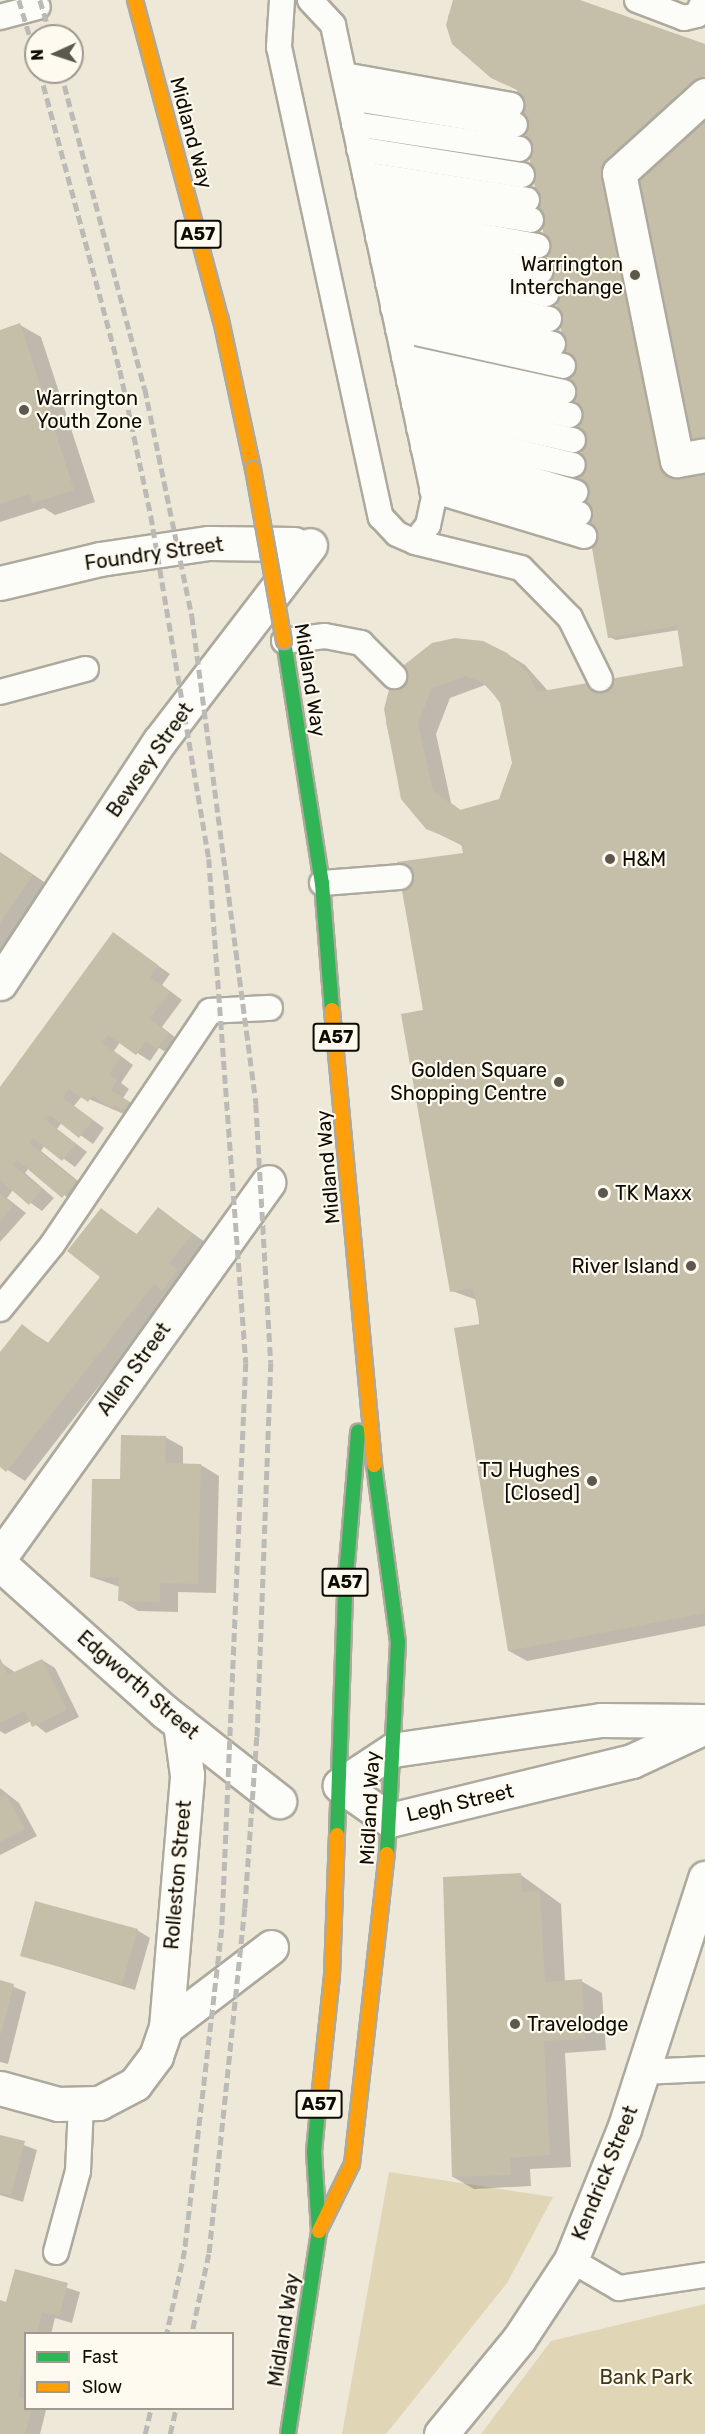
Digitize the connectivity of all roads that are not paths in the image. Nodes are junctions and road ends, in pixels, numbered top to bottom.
1 (135, 0) edge
2 (282, 0) edge
3 (310, 0) edge
4 (638, 0) edge
5 (704, 0) edge
6 (38, 7) dead end
7 (0, 18) edge
8 (346, 87) junction
9 (705, 94) edge
10 (513, 115) dead end
11 (354, 124) junction
12 (359, 149) junction
13 (519, 149) dead end
14 (522, 175) dead end
15 (529, 210) dead end
16 (374, 216) junction
17 (537, 246) dead end
18 (388, 283) junction
19 (543, 283) dead end
20 (395, 318) junction
21 (549, 319) dead end
22 (553, 344) dead end
23 (404, 357) junction
24 (563, 366) dead end
25 (409, 381) junction
26 (563, 392) dead end
27 (414, 404) junction
28 (569, 415) dead end
29 (421, 438) junction
30 (573, 440) dead end
31 (705, 455) edge
32 (573, 465) dead end
33 (430, 481) junction
34 (415, 542) junction
35 (310, 545) joint
36 (0, 583) edge
37 (284, 641) junction
38 (86, 669) dead end
39 (394, 676) dead end
40 (600, 679) dead end
41 (0, 692) edge
42 (400, 877) dead end
43 (322, 883) junction
44 (0, 983) edge
45 (270, 1008) dead end
46 (268, 1182) dead end
47 (0, 1309) edge
48 (363, 1379) junction
49 (0, 1557) edge
50 (0, 1564) edge
51 (705, 1721) edge
52 (180, 1723) junction
53 (705, 1727) edge
54 (393, 1750) junction
55 (340, 1785) junction
56 (279, 1801) dead end
57 (390, 1820) junction
58 (705, 1878) edge
59 (271, 1947) dead end
60 (166, 2027) junction
61 (705, 2069) edge
62 (644, 2072) junction
63 (0, 2088) edge
64 (81, 2105) junction
65 (319, 2231) junction
66 (56, 2252) dead end
67 (571, 2260) junction
68 (705, 2275) edge
69 (288, 2434) edge
70 (441, 2434) edge

1 - 37 highway, Midland Way / A57, bridge
2 - 34 lane
3 - 8 lane
4 - 5 lane
6 - 7 lane
8 - 10 lane
8 - 11 lane
9 - 31 street
11 - 12 lane
11 - 13 lane
12 - 14 lane
12 - 16 lane
15 - 16 lane
16 - 17 lane
16 - 18 lane
16 - 19 lane
18 - 20 lane
18 - 21 lane
20 - 22 lane
20 - 23 lane
20 - 24 lane
23 - 25 lane
23 - 26 lane
25 - 27 lane
25 - 28 lane
27 - 29 lane
27 - 30 lane
29 - 32 lane
29 - 33 lane
29 - 33 lane
33 - 34 lane
34 - 40 lane
35 - 36 street, Foundry Street
35 - 44 street, Bewsey Street
37 - 39 lane
37 - 43 highway, Midland Way / A57
38 - 41 lane
42 - 43 lane
43 - 48 highway, Midland Way / A57
45 - 47 lane
46 - 49 street, Allen Street
48 - 54 highway, Midland Way / A57
48 - 55 highway, Midland Way / A57
50 - 52 street, Edgworth Street
51 - 54 street
52 - 56 street, Edgworth Street
52 - 60 street, Rolleston Street
53 - 57 street, Legh Street
54 - 55 street
54 - 57 highway, Midland Way / A57
55 - 57 street, Legh Street
55 - 65 highway, Midland Way / A57
57 - 65 highway, Midland Way / A57
58 - 62 street, Kendrick Street
59 - 60 street
60 - 64 street, Rolleston Street
61 - 62 lane
62 - 67 street, Kendrick Street
63 - 64 street, Rolleston Street
64 - 66 lane
65 - 69 highway, Midland Way / A57
67 - 68 lane
67 - 70 street, Kendrick Street

